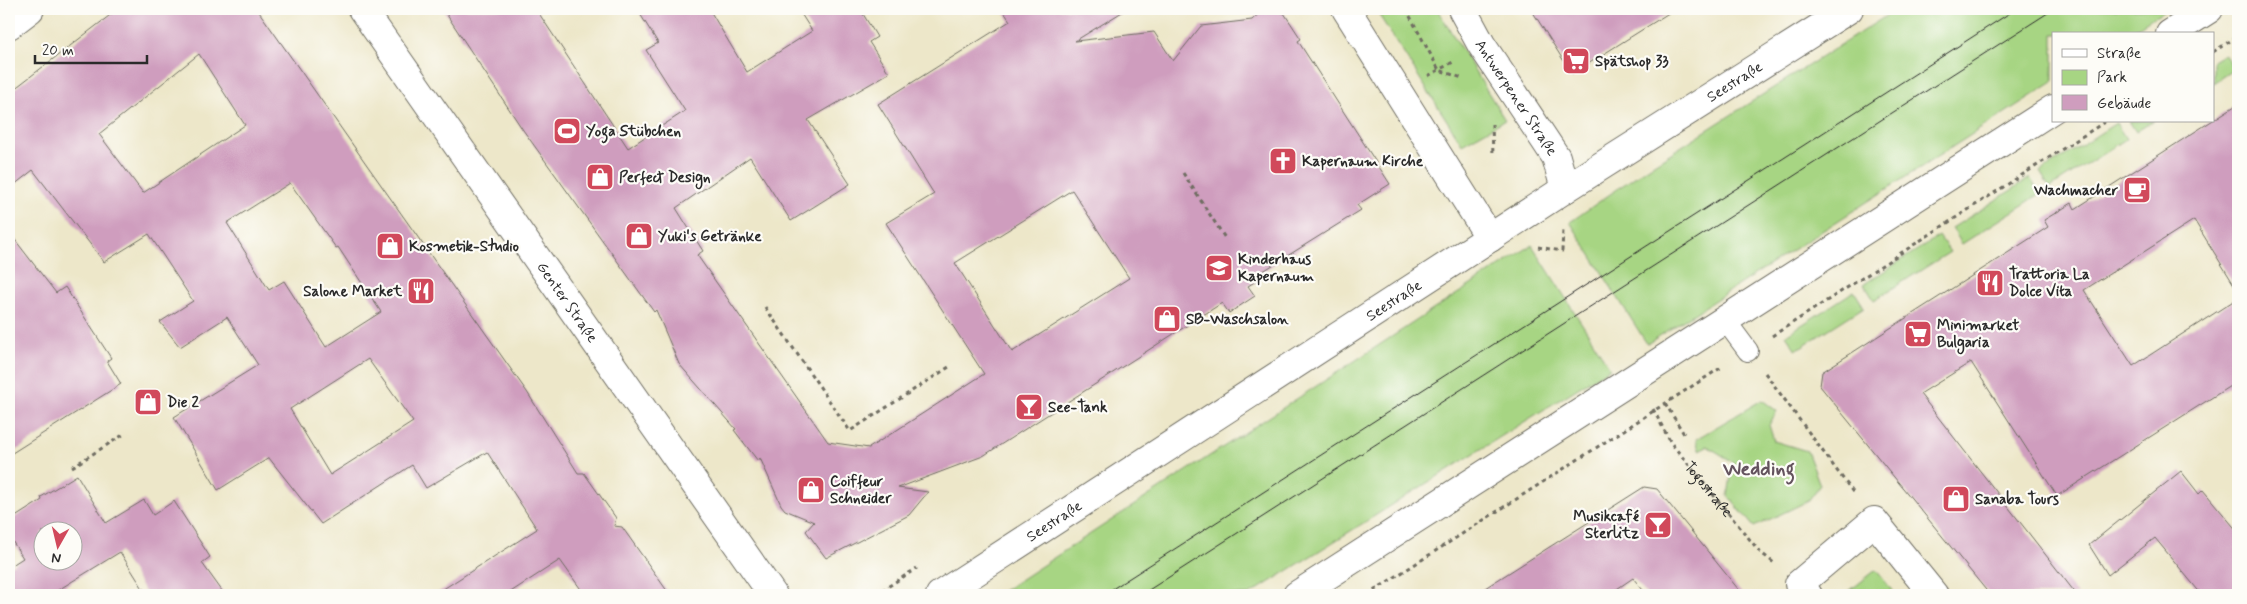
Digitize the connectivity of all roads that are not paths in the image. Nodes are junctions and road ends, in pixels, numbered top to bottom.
1 (30, 9) edge
2 (362, 9) edge
3 (1346, 9) edge
4 (1462, 9) edge
5 (1849, 9) edge
6 (2209, 9) edge
7 (9, 25) edge
8 (2173, 32) edge
9 (2052, 110) edge
10 (1565, 189) junction
11 (1490, 238) junction
12 (1725, 320) junction
13 (1748, 351) road end
14 (1803, 589) edge
15 (773, 595) edge
16 (940, 595) edge
17 (1297, 595) edge
18 (1934, 595) edge

1 - 7 main road
2 - 15 main road, Genter Straße
3 - 11 main road
4 - 10 main road, Antwerpener Straße
5 - 10 main road, Seestraße
6 - 8 main road
9 - 12 main road
10 - 11 main road, Seestraße
11 - 16 main road, Seestraße
12 - 13 lane
12 - 17 main road
14 - 18 main road

